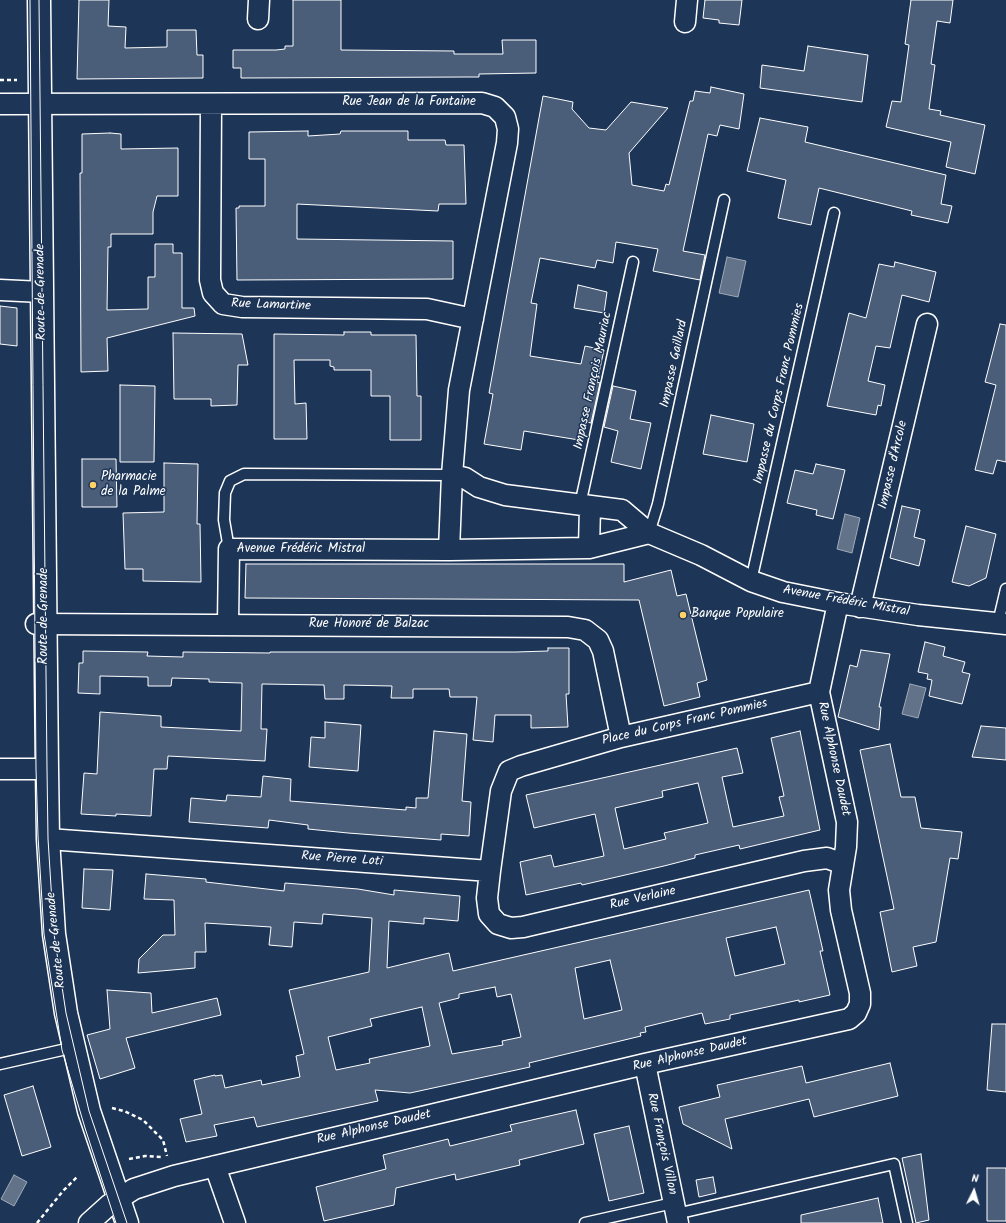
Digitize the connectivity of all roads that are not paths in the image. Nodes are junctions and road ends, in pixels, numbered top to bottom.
1 (30, 0) edge
2 (40, 0) edge
3 (259, 0) edge
4 (687, 0) edge
5 (258, 20) dead end
6 (685, 22) dead end
7 (0, 104) edge
8 (36, 105) junction
9 (210, 105) junction
10 (724, 200) dead end
11 (834, 213) dead end
12 (633, 262) dead end
13 (0, 290) edge
14 (37, 292) junction
15 (473, 319) junction
16 (927, 324) dead end
17 (452, 475) junction
18 (585, 505) junction
19 (649, 533) junction
20 (589, 548) junction
21 (229, 550) junction
22 (449, 550) junction
23 (751, 581) junction
24 (1006, 589) edge
25 (838, 604) junction
26 (860, 606) junction
27 (1002, 623) edge
28 (40, 624) junction
29 (228, 624) junction
30 (819, 692) junction
31 (621, 737) junction
32 (42, 769) junction
33 (0, 770) edge
34 (48, 839) junction
35 (843, 864) junction
36 (490, 871) junction
37 (62, 1050) junction
38 (0, 1064) edge
39 (645, 1064) junction
40 (215, 1166) junction
41 (114, 1209) edge
42 (676, 1213) edge
43 (89, 1223) edge
44 (127, 1223) edge
45 (235, 1223) edge
46 (585, 1223) edge
47 (907, 1223) edge

1 - 8 street, Route de Grenade
2 - 8 street, Route de Grenade
3 - 5 street
4 - 6 street
7 - 8 street, Rue Jean de la Fontaine
8 - 9 street, Rue Jean de la Fontaine
8 - 14 street, Route de Grenade
9 - 15 street, Rue Lamartine
9 - 15 street, Rue Jean de la Fontaine
10 - 19 lane, Impasse Gaillard
11 - 23 lane, Impasse du Corps Franc Pommies
12 - 18 lane, Impasse François Mauriac
13 - 14 street
14 - 28 street, Route de Grenade
15 - 17 street, Rue Jean de la Fontaine
16 - 26 street, Impasse d'Arcole
17 - 18 street, Avenue Frédéric Mistral
17 - 21 lane
17 - 22 street
18 - 19 street, Avenue Frédéric Mistral
18 - 20 street
19 - 20 street, Avenue Frédéric Mistral
19 - 23 street, Avenue Frédéric Mistral
20 - 22 street, Avenue Frédéric Mistral
21 - 22 street, Avenue Frédéric Mistral
21 - 29 street, Avenue Frédéric Mistral
23 - 25 street, Avenue Frédéric Mistral
24 - 27 lane
25 - 26 street, Avenue Frédéric Mistral
25 - 30 street, Rue Alphonse Daudet
26 - 27 street, Avenue Frédéric Mistral
28 - 29 street, Rue Honoré de Balzac
28 - 32 street, Route de Grenade
29 - 31 street, Rue Honoré de Balzac
30 - 31 street, Place du Corps Franc Pommies
30 - 35 street, Rue Alphonse Daudet
31 - 36 street, Place du Corps Franc Pommies
32 - 33 street
32 - 34 street, Route de Grenade
32 - 37 street, Route de Grenade
34 - 36 street, Rue Pierre Loti
34 - 41 street, Route de Grenade
35 - 36 street, Rue Verlaine
35 - 39 street, Rue Alphonse Daudet
37 - 38 lane
37 - 41 street, Route de Grenade
39 - 40 street, Rue Alphonse Daudet
39 - 42 street, Rue François Villon
40 - 41 street, Rue Alphonse Daudet
40 - 45 street
41 - 43 street, Rue Alphonse Daudet
41 - 44 street, Route de Grenade
42 - 46 lane
42 - 47 lane

